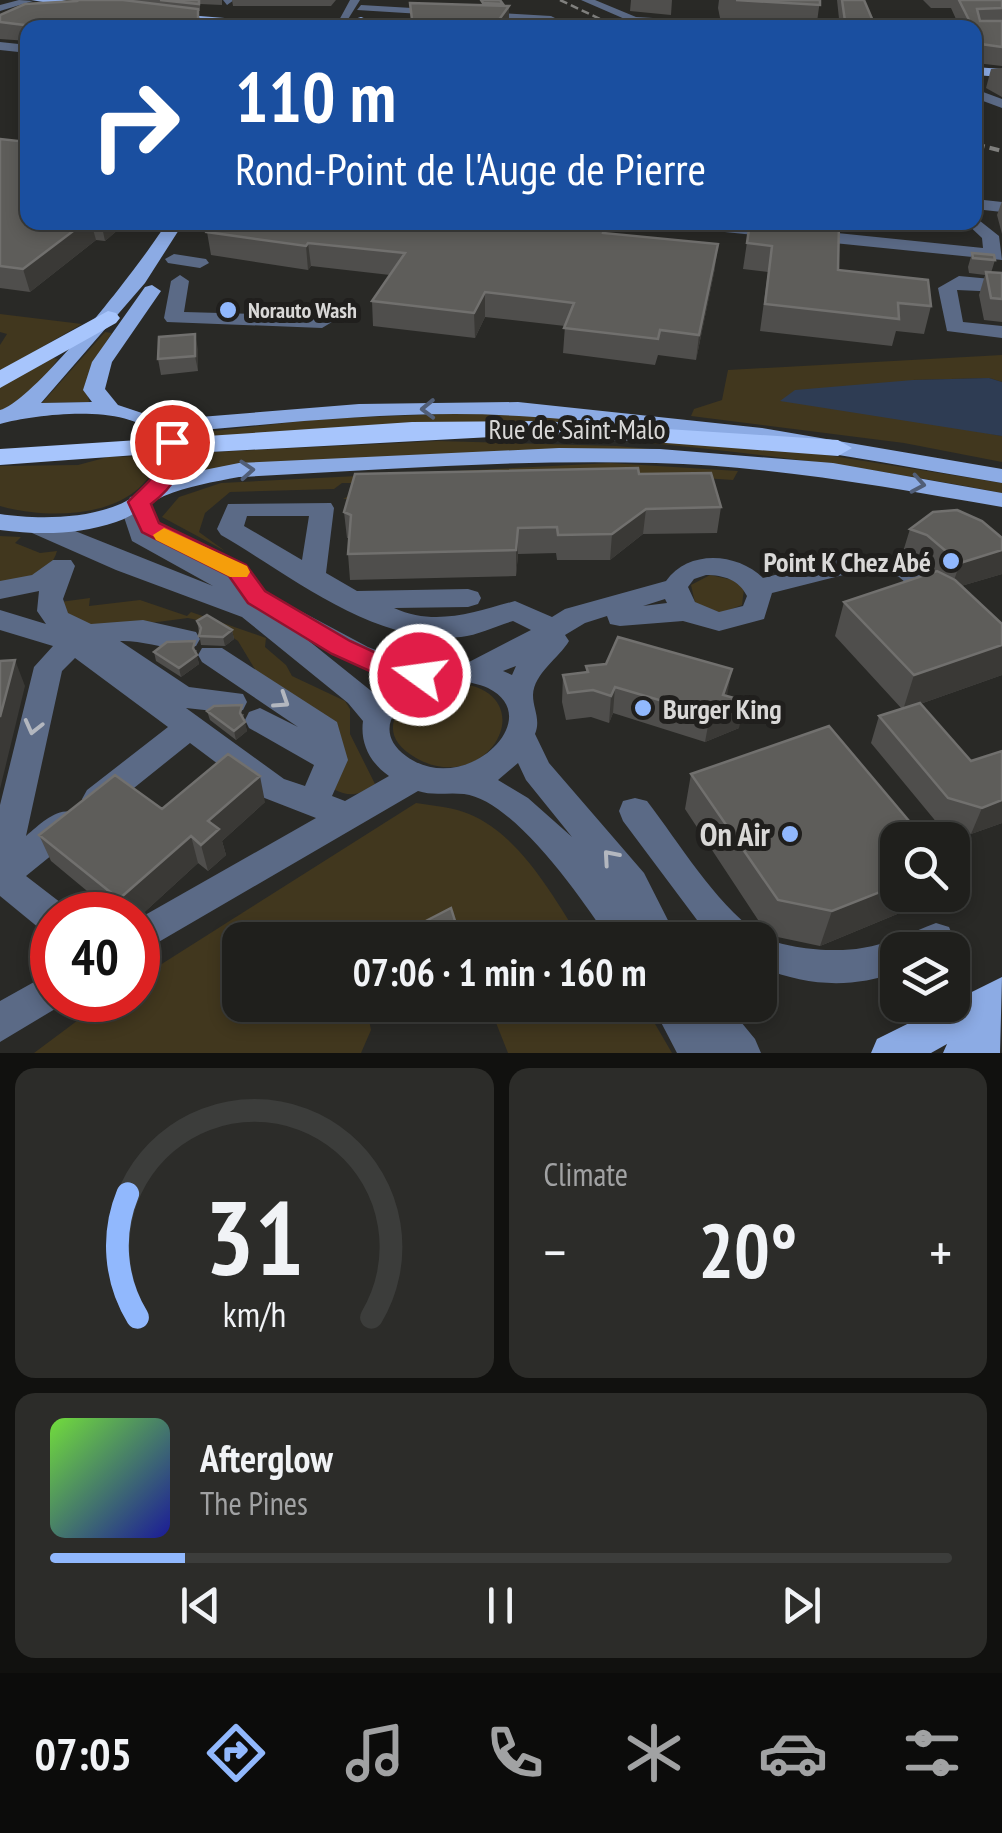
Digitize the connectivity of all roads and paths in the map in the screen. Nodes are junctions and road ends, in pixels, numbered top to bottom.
1 (38, 0) edge
2 (67, 0) edge
3 (586, 0) edge
4 (28, 1) edge
5 (7, 4) edge
6 (367, 6) edge
7 (552, 18) dead end
8 (235, 20) edge
9 (245, 20) edge
10 (343, 20) edge
11 (343, 20) edge
12 (498, 20) edge
13 (522, 20) edge
14 (715, 20) edge
15 (1002, 81) edge
16 (983, 91) edge
17 (172, 230) edge
18 (188, 230) edge
19 (800, 230) edge
20 (982, 230) edge
21 (997, 254) edge
22 (174, 258) junction
23 (200, 263) dead end
24 (180, 281) dead end
25 (1002, 286) edge
26 (108, 318) junction
27 (322, 322) dead end
28 (1002, 332) edge
29 (0, 380) edge
30 (110, 410) junction
31 (8, 414) edge
32 (155, 437) junction
33 (192, 446) dead end
34 (0, 457) edge
35 (835, 459) junction
36 (1002, 476) edge
37 (146, 497) junction
38 (1002, 500) edge
39 (0, 522) edge
40 (40, 527) junction
41 (70, 538) junction
42 (313, 574) dead end
43 (50, 577) junction
44 (757, 588) junction
45 (0, 590) edge
46 (468, 598) dead end
47 (682, 599) junction
48 (352, 600) junction
49 (948, 604) edge
50 (0, 620) edge
51 (32, 627) junction
52 (552, 629) junction
53 (81, 638) junction
54 (474, 671) junction
55 (420, 675) junction
56 (517, 698) junction
57 (232, 702) edge
58 (376, 716) junction
59 (260, 720) dead end
60 (188, 728) junction
61 (522, 739) junction
62 (332, 760) junction
63 (416, 776) junction
64 (465, 779) junction
65 (312, 804) junction
66 (635, 811) dead end
67 (348, 816) junction
68 (0, 876) edge
69 (30, 900) edge
70 (617, 922) edge
71 (651, 922) edge
72 (719, 922) edge
73 (160, 925) edge
74 (777, 955) edge
75 (880, 959) edge
76 (1002, 995) edge
77 (30, 1001) edge
78 (2, 1015) edge
79 (681, 1022) edge
80 (716, 1022) edge
81 (1002, 1030) edge
82 (699, 1053) edge
83 (741, 1053) edge
84 (891, 1053) edge
85 (963, 1053) edge

1 - 2 main road
1 - 4 main road
3 - 14 street
4 - 5 street
6 - 10 main road
6 - 11 street
6 - 12 street
7 - 13 street
8 - 9 main road
15 - 16 street
17 - 26 main road
18 - 22 main road
19 - 21 street
20 - 21 street
22 - 23 street
22 - 30 main road
24 - 27 street
25 - 28 street
26 - 29 highway
26 - 31 main road
30 - 31 main road
30 - 32 main road
32 - 34 highway
35 -> 32 main road, Rue de Saint-Malo
32 - 37 main road
33 - 35 highway
35 - 36 main road, Rue de Saint-Malo
37 -> 35 main road, Rue de Saint-Malo
35 -> 38 main road, Rue de Saint-Malo
37 - 40 main road, Rue de Saint-Malo
37 - 55 street
39 - 40 main road, Rue de Saint-Malo
40 - 41 street
41 - 43 street
41 - 58 street
42 - 48 street
43 - 45 street
43 - 51 street
43 - 53 street
44 - 47 street
44 - 47 street
44 - 49 street
46 - 48 street
47 - 52 street
47 - 56 street
48 - 52 street
50 - 51 street
51 - 53 street
52 - 54 street
53 - 57 street
53 - 60 street
53 -> 62 street
53 -> 68 street
54 - 55 street
54 - 56 street
55 - 58 street
56 - 61 street
58 - 63 street
59 - 62 street
60 - 65 street
60 - 68 street
61 - 64 street
71 -> 61 street
62 - 65 street
63 - 64 street
63 - 67 street
64 - 70 street
65 - 67 street
66 - 72 street
67 - 73 street
68 - 69 street
74 - 75 street
76 - 84 main road
77 - 78 street
79 - 82 street
80 - 83 street
81 - 85 main road

